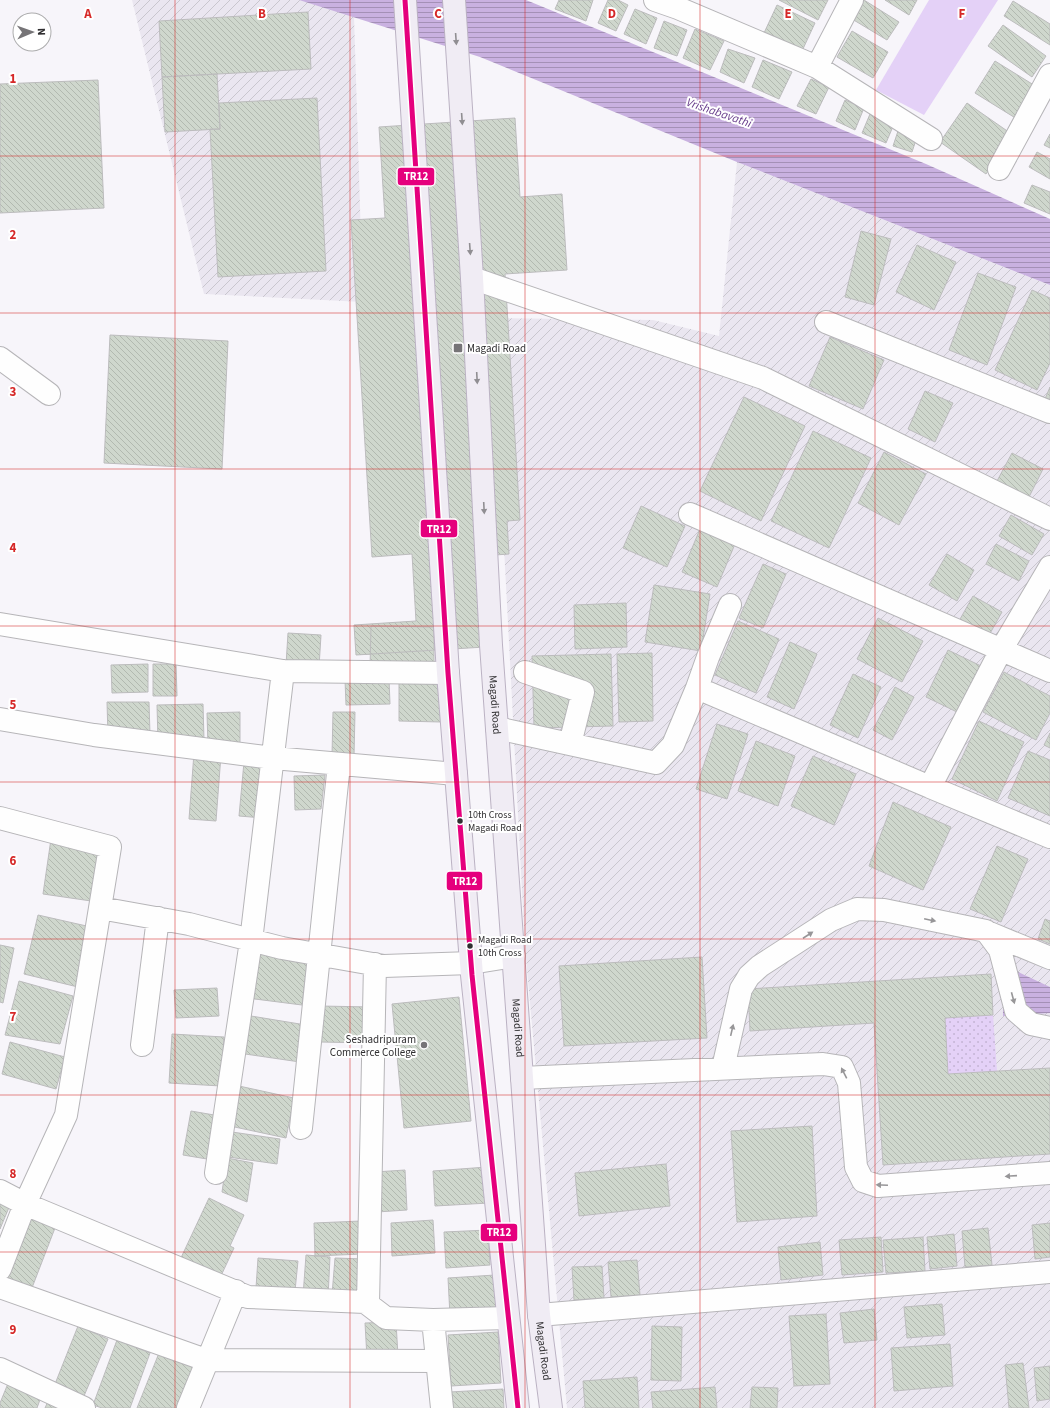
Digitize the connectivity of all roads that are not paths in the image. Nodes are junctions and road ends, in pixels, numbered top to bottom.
1 (404, 0) edge
2 (454, 0) edge
3 (655, 0) edge
4 (852, 0) edge
5 (679, 4) edge
6 (817, 67) junction
7 (1050, 75) edge
8 (931, 139) dead end
9 (999, 168) dead end
10 (472, 278) junction
11 (826, 322) dead end
12 (0, 358) edge
13 (49, 394) dead end
14 (1050, 412) edge
15 (690, 514) dead end
16 (1050, 519) edge
17 (1050, 567) edge
18 (730, 605) dead end
19 (0, 624) edge
20 (1001, 650) junction
21 (283, 671) junction
22 (1050, 671) edge
23 (525, 672) dead end
24 (448, 673) junction
25 (697, 688) junction
26 (0, 719) edge
27 (497, 728) junction
28 (570, 744) junction
29 (273, 758) junction
30 (339, 764) junction
31 (456, 774) junction
32 (930, 787) junction
33 (0, 818) edge
34 (1050, 836) edge
35 (100, 908) junction
36 (158, 918) junction
37 (986, 931) junction
38 (251, 941) junction
39 (320, 955) junction
40 (514, 956) junction
41 (1050, 958) edge
42 (471, 963) junction
43 (375, 964) junction
44 (1050, 1028) edge
45 (142, 1045) dead end
46 (723, 1068) junction
47 (522, 1078) junction
48 (301, 1128) dead end
49 (216, 1173) dead end
50 (1050, 1173) edge
51 (0, 1192) edge
52 (25, 1204) junction
53 (0, 1269) edge
54 (1050, 1272) edge
55 (0, 1287) edge
56 (236, 1291) junction
57 (368, 1304) junction
58 (539, 1315) junction
59 (508, 1318) junction
60 (434, 1320) junction
61 (206, 1360) junction
62 (438, 1361) junction
63 (0, 1369) edge
64 (84, 1408) edge
65 (188, 1408) edge
66 (442, 1408) edge
67 (518, 1408) edge
68 (551, 1408) edge

1 - 24 main road
2 -> 10 main road, Magadi Road
3 - 5 street
4 - 6 street
5 - 6 street
6 - 8 street
7 - 9 street
10 - 16 street
10 -> 27 main road, Magadi Road
11 - 14 street
12 - 13 street
15 - 20 street
17 - 20 street
18 - 25 street
19 - 21 street
20 - 22 street
20 - 32 street
21 - 24 street
21 - 29 street
23 - 28 street
24 - 31 main road
25 - 28 street
25 - 32 street
26 - 29 street
27 - 28 street
27 - 40 main road, Magadi Road
29 - 30 street
29 - 38 street
30 - 31 street
30 - 39 street
31 - 42 main road
32 - 34 street
33 - 35 street
35 - 36 street
35 - 52 street
36 - 38 street
36 - 45 street
37 - 41 street
37 -> 44 street
46 -> 37 street
38 - 39 street
38 - 49 street
39 - 43 street
39 - 48 street
40 - 42 street
40 - 47 main road, Magadi Road
42 - 43 street
42 - 59 main road
43 - 57 street
46 - 47 street
50 -> 46 street
47 - 58 main road, Magadi Road
51 - 52 street
52 - 53 street
52 - 56 street
54 - 58 street
55 - 61 street
56 - 57 street
56 - 61 street
57 - 60 street
58 - 68 main road, Magadi Road
59 - 60 street
59 - 67 main road
60 - 62 street
61 - 62 street
61 - 65 street
62 - 66 street
63 - 64 street

